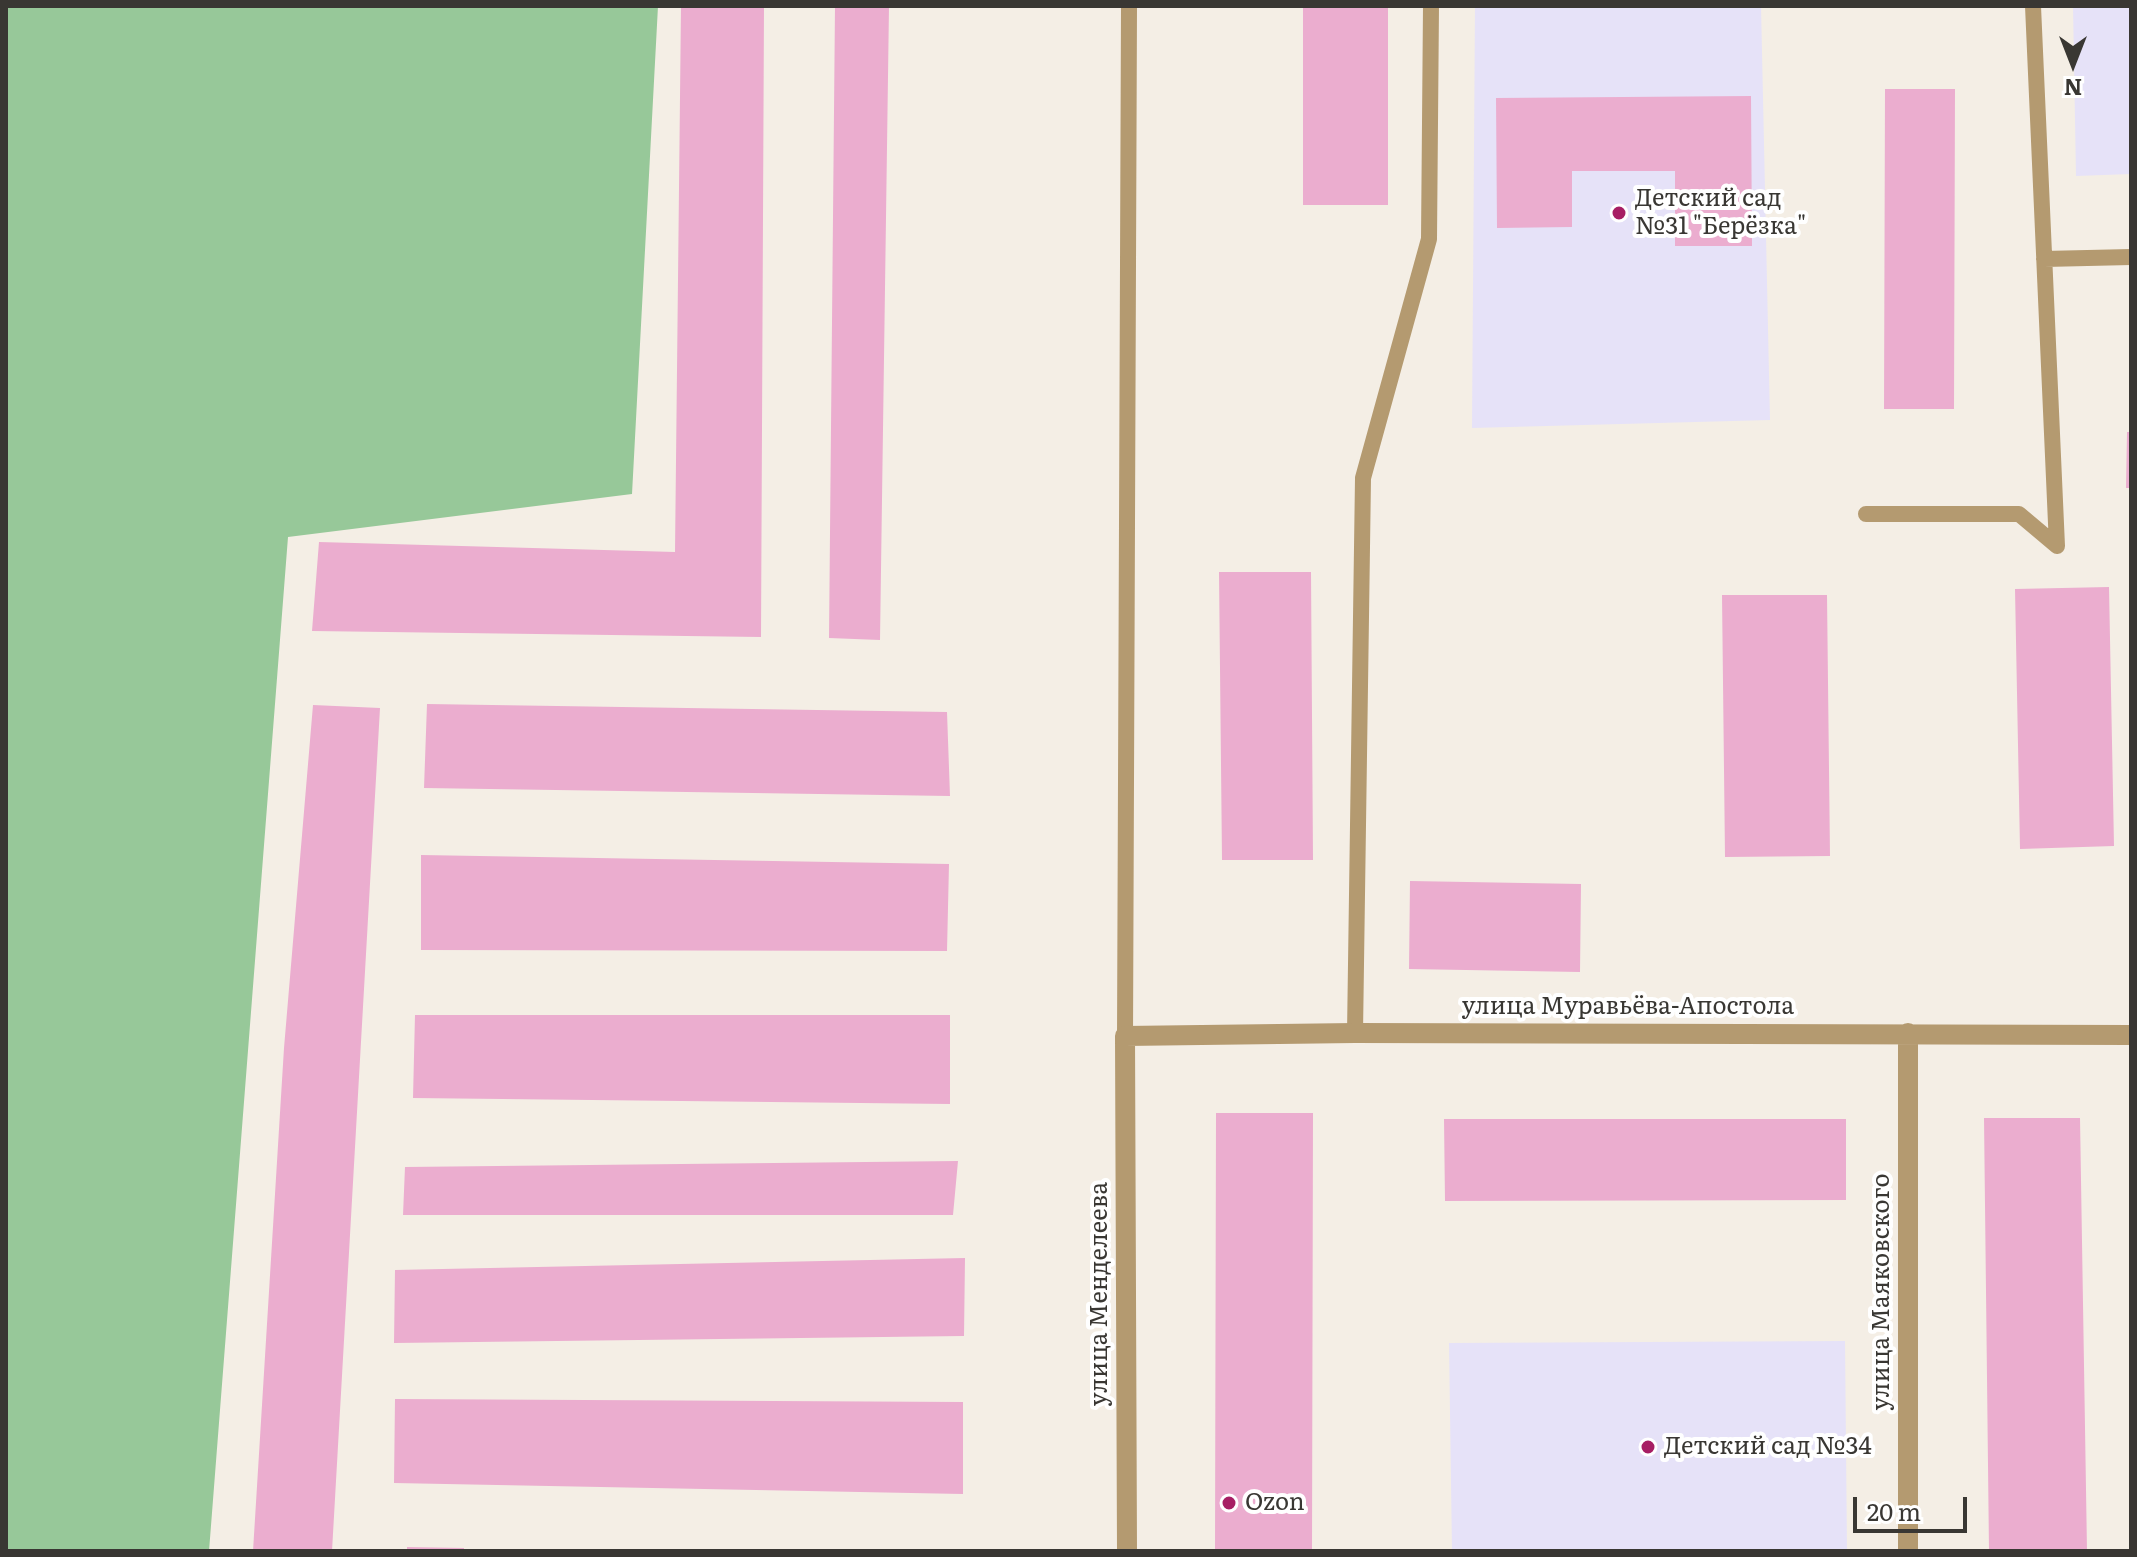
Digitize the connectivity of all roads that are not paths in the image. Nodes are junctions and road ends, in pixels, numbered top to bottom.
1 (1129, 6) edge
2 (1431, 6) edge
3 (2033, 6) edge
4 (2131, 257) edge
5 (2044, 259) junction
6 (1866, 514) dead end
7 (1355, 1033) junction
8 (1908, 1033) junction
9 (2131, 1035) edge
10 (1125, 1036) junction
11 (1127, 1551) edge
12 (1908, 1551) edge

1 - 10 lane
2 - 7 lane
3 - 5 lane
4 - 5 lane
5 - 6 lane
7 - 8 street, улица Муравьёва-Апостола
7 - 10 street, улица Муравьёва-Апостола
8 - 9 street, улица Муравьёва-Апостола
8 - 12 street, улица Маяковского
10 - 11 street, улица Менделеева

